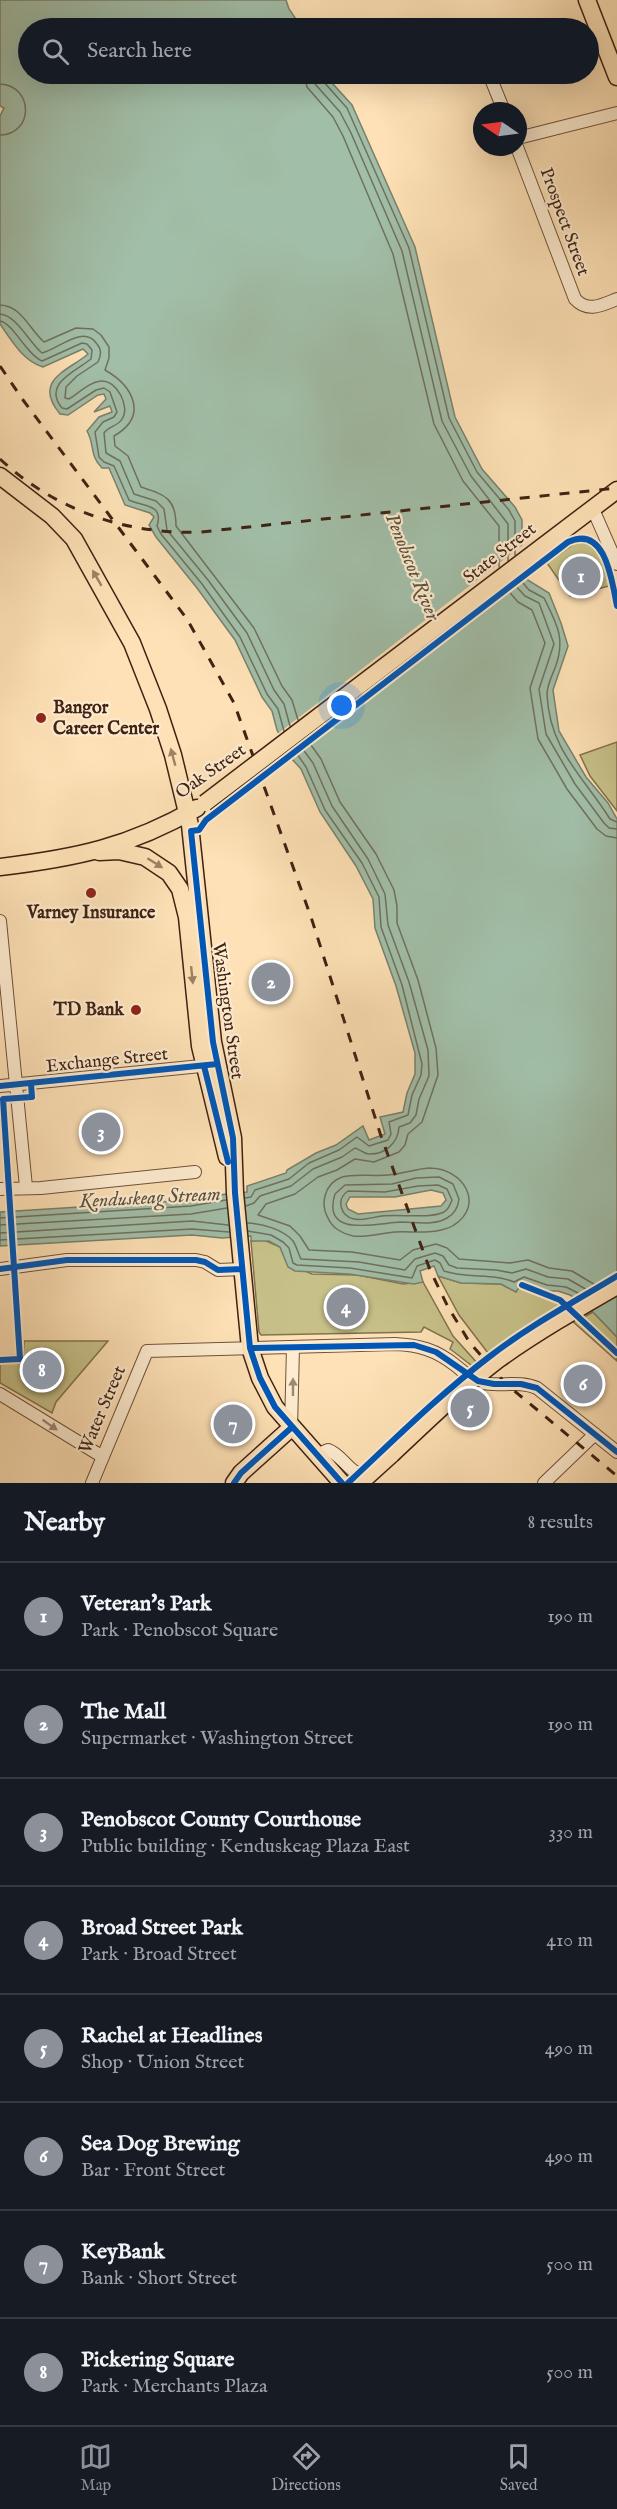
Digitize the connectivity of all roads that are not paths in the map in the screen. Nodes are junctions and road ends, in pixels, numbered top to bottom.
1 (587, 0) edge
2 (594, 18) edge
3 (599, 31) edge
4 (617, 77) edge
5 (493, 84) edge
6 (500, 102) edge
7 (617, 113) edge
8 (527, 136) edge
9 (520, 156) edge
10 (617, 299) edge
11 (0, 476) edge
12 (0, 491) edge
13 (615, 494) edge
14 (29, 499) junction
15 (592, 507) junction
16 (617, 564) edge
17 (414, 644) joint
18 (188, 814) junction
19 (99, 852) junction
20 (0, 867) edge
21 (0, 921) edge
22 (210, 1065) junction
23 (17, 1085) junction
24 (0, 1086) edge
25 (195, 1172) dead end
26 (26, 1187) junction
27 (0, 1189) edge
28 (0, 1269) edge
29 (242, 1269) junction
30 (617, 1286) edge
31 (293, 1347) junction
32 (250, 1348) junction
33 (472, 1378) junction
34 (0, 1394) edge
35 (291, 1428) junction
36 (595, 1434) junction
37 (617, 1452) edge
38 (392, 1454) junction
39 (316, 1455) junction
40 (103, 1457) junction
41 (92, 1483) edge
42 (234, 1483) edge
43 (342, 1483) edge
44 (360, 1483) edge
45 (379, 1483) edge
46 (544, 1483) edge

1 - 2 main road
3 - 4 main road
5 - 6 street
7 - 8 street
9 - 10 street, Prospect Street
11 - 14 main road, Washington Street
12 - 14 main road
13 - 15 main road, State Street
18 -> 14 main road, Washington Street
15 - 16 street
15 - 17 main road, State Street
17 - 18 main road, Oak Street, bridge
18 - 19 main road, Oak Street
18 - 22 main road, Washington Street
19 - 20 main road, Oak Street
19 -> 22 main road, Washington Street
21 - 23 street
22 - 23 street, Exchange Street
22 - 29 main road, Washington Street
23 - 24 street, Exchange Street
23 - 26 street
25 - 26 street
26 - 27 street
28 - 29 street
29 - 32 main road, Washington Street
30 - 38 main road, bridge
31 - 32 street
31 - 33 street
35 -> 31 street
32 - 35 main road, Washington Street
32 - 40 street, Water Street
33 - 36 street
33 - 39 street
34 -> 40 street
35 - 39 main road, Washington Street
35 - 42 main road
36 - 37 street
36 - 46 street
38 - 44 main road
38 - 45 main road
39 - 43 main road, Washington Street
40 - 41 street, Water Street

